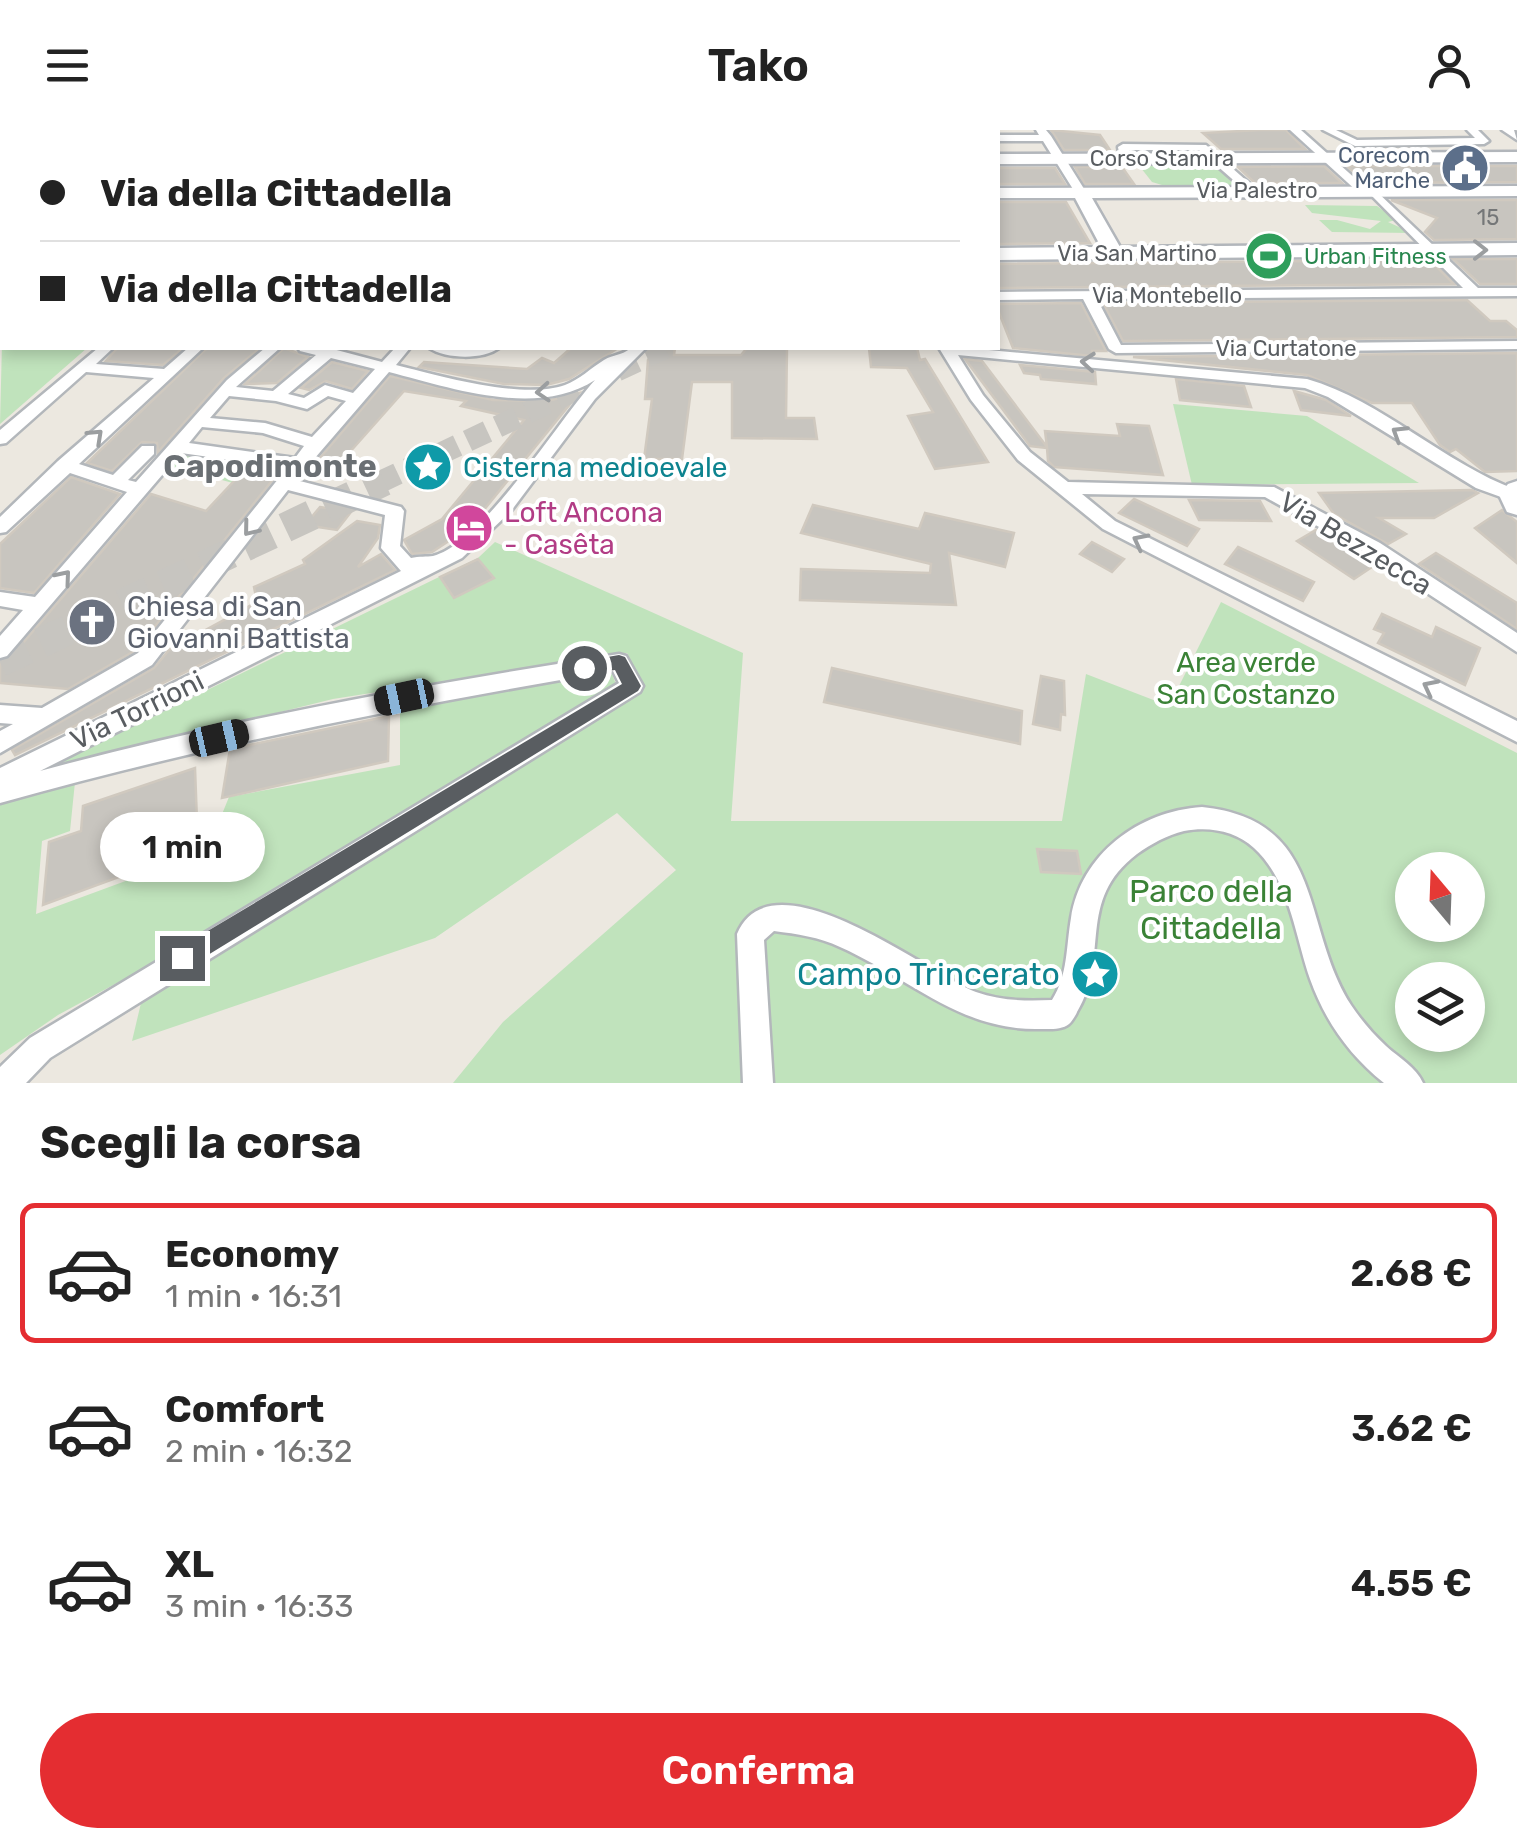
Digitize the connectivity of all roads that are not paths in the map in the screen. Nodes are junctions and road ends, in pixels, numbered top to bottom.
1 (1149, 130) edge
2 (1295, 130) edge
3 (1328, 130) edge
4 (1472, 130) edge
5 (1507, 130) edge
6 (1044, 134) edge
7 (1517, 137) edge
8 (1000, 138) edge
9 (1418, 143) junction
10 (1430, 151) dead end
11 (1170, 152) junction
12 (1517, 157) edge
13 (1220, 158) junction
14 (1326, 158) junction
15 (1000, 159) edge
16 (1060, 159) junction
17 (1124, 159) junction
18 (1251, 190) junction
19 (1148, 191) junction
20 (1368, 191) junction
21 (1517, 191) edge
22 (1080, 192) junction
23 (1000, 194) edge
24 (1429, 250) junction
25 (1517, 250) edge
26 (1114, 253) junction
27 (1000, 254) edge
28 (1517, 292) edge
29 (1475, 293) junction
30 (1000, 296) edge
31 (1088, 296) junction
32 (1517, 345) edge
33 (104, 350) edge
34 (194, 350) edge
35 (270, 350) edge
36 (317, 350) edge
37 (401, 350) edge
38 (458, 350) edge
39 (486, 350) edge
40 (948, 350) edge
41 (957, 350) edge
42 (635, 351) edge
43 (329, 352) junction
44 (83, 367) junction
45 (384, 368) junction
46 (164, 374) junction
47 (225, 390) junction
48 (276, 396) junction
49 (356, 399) junction
50 (198, 422) junction
51 (0, 439) edge
52 (316, 444) junction
53 (176, 447) junction
54 (148, 450) dead end
55 (299, 464) junction
56 (64, 465) junction
57 (116, 481) junction
58 (287, 484) junction
59 (1060, 488) junction
60 (140, 490) junction
61 (1515, 497) edge
62 (0, 527) edge
63 (428, 566) junction
64 (0, 599) edge
65 (41, 605) junction
66 (1517, 644) edge
67 (0, 650) edge
68 (0, 714) edge
69 (46, 717) junction
70 (1517, 732) edge
71 (0, 743) edge
72 (0, 779) edge
73 (0, 792) edge
74 (5, 1083) edge
75 (758, 1083) edge
76 (1408, 1083) edge

1 - 11 street
2 - 14 street
3 - 9 street
4 - 9 street
5 - 7 street
6 - 8 street
6 - 16 street
9 - 10 street
11 - 13 street, Corso Stamira
11 - 17 street, Corso Stamira
12 - 14 street, Corso Stamira
13 - 14 street, Corso Stamira
13 - 18 street
14 - 20 street
15 - 16 street, Corso Stamira
16 - 17 street, Corso Stamira
16 - 22 street
17 - 19 street
18 - 19 street, Via Palestro
18 - 20 street, Via Palestro
19 - 22 street, Via Palestro
20 - 21 street, Via Palestro
20 - 24 street
22 - 23 street, Via Palestro
22 - 26 street
24 -> 25 street, Via San Martino
24 - 26 street, Via San Martino
24 - 29 street
26 - 27 street, Via San Martino
28 - 29 street, Via Montebello
29 - 31 street, Via Montebello
30 - 31 street, Via Montebello
31 - 32 street, Via Curtatone
33 - 44 street
34 - 46 street
35 - 47 street
36 - 43 street
37 - 45 street
38 - 39 street
40 - 59 street
61 -> 41 street
42 -> 45 street
42 - 63 street, Via Torrioni
43 - 45 street
43 - 48 street
44 - 46 street
44 - 51 street
45 - 49 street
56 -> 46 street
47 - 48 street
47 - 50 street
48 - 49 street
49 - 52 street
50 - 52 street
50 - 53 street
52 - 55 street
53 - 55 street
53 - 60 street
54 - 57 street
55 - 58 street
56 - 57 street
56 - 62 street
57 - 60 street
58 - 63 street
58 -> 69 street
59 - 66 street, Via Bezzecca
70 -> 59 street
65 -> 60 street
63 - 72 street, Via Torrioni
64 - 65 street
65 - 67 street
68 - 69 street
69 - 71 street
73 - 74 street
75 - 76 street

